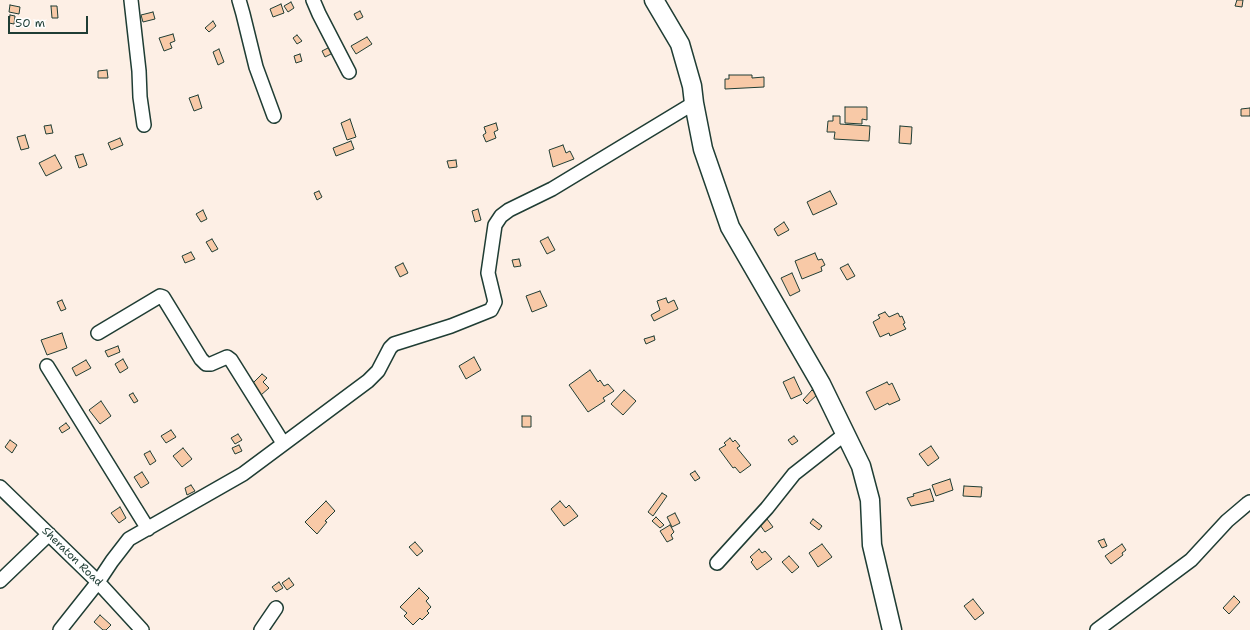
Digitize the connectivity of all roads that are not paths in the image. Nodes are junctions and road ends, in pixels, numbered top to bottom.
1 (131, 0) edge
2 (239, 0) edge
3 (313, 0) edge
4 (654, 0) edge
5 (349, 72) dead end
6 (694, 103) junction
7 (274, 116) dead end
8 (144, 125) dead end
9 (98, 333) dead end
10 (47, 366) dead end
11 (845, 434) junction
12 (283, 443) junction
13 (0, 487) edge
14 (1250, 502) edge
15 (148, 529) junction
16 (48, 534) junction
17 (717, 563) dead end
18 (0, 581) edge
19 (98, 582) junction
20 (276, 608) dead end
21 (60, 630) edge
22 (142, 630) edge
23 (261, 630) edge
24 (892, 630) edge
25 (1097, 630) edge

1 - 8 street
2 - 7 street
3 - 5 street
4 - 6 street
6 - 11 street
6 - 12 street
9 - 12 street
10 - 15 street
11 - 17 street
11 - 24 street
12 - 15 street
13 - 16 street, Sheraton Road
14 - 25 street
15 - 19 street
16 - 18 street
16 - 19 street, Sheraton Road
19 - 21 street
19 - 22 street, Sheraton Road
20 - 23 street

